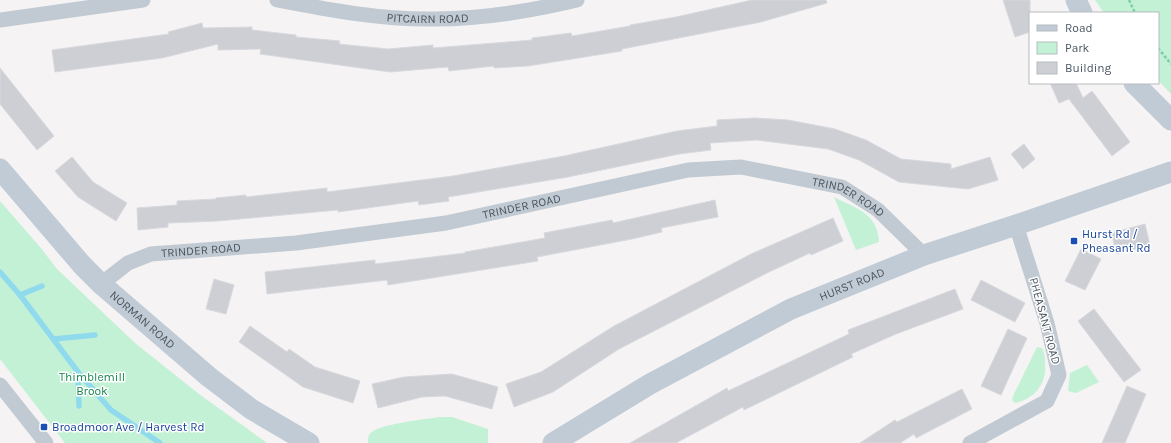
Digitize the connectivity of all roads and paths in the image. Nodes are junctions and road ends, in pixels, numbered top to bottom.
1 (143, 0) edge
2 (278, 0) edge
3 (577, 0) edge
4 (1076, 0) edge
5 (1129, 0) edge
6 (554, 3) edge
7 (1082, 12) edge
8 (1135, 12) edge
9 (0, 20) edge
10 (1159, 49) edge
11 (1171, 64) edge
12 (1135, 84) edge
13 (1171, 120) edge
14 (0, 169) edge
15 (1171, 172) edge
16 (1016, 225) junction
17 (924, 254) junction
18 (101, 284) junction
19 (0, 385) edge
20 (46, 443) edge
21 (309, 443) edge
22 (553, 443) edge
23 (970, 443) edge

1 - 9 street
2 - 6 street, PITCAIRN ROAD
3 - 6 street, PITCAIRN ROAD
4 - 7 street
5 - 8 path
10 - 11 path
12 - 13 street
14 - 18 street, NORMAN ROAD
15 - 16 street, HURST ROAD
16 - 17 street, HURST ROAD
16 - 23 street, PHEASANT ROAD
17 - 18 street, TRINDER ROAD
17 - 22 street, HURST ROAD
18 - 21 street, NORMAN ROAD
19 - 20 street

